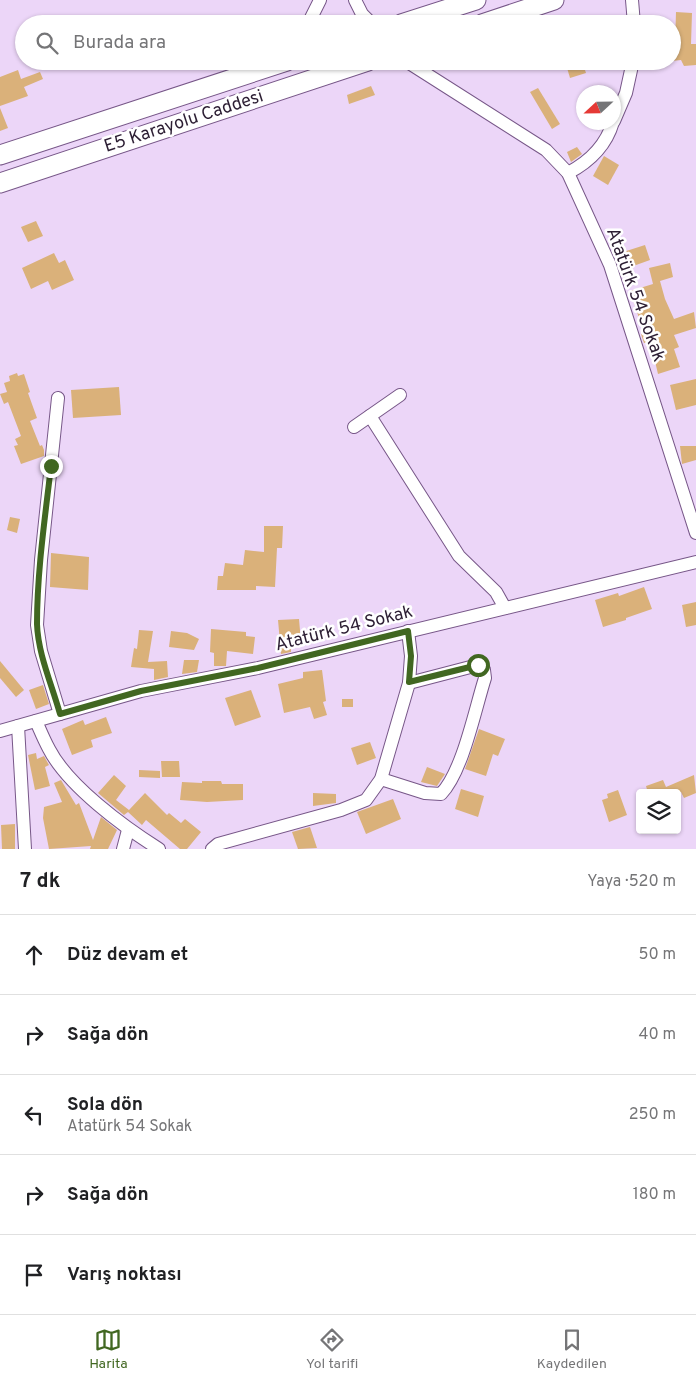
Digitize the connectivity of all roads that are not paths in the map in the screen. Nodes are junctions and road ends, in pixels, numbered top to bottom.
1 (320, 0) edge
2 (355, 0) edge
3 (476, 0) edge
4 (554, 0) edge
5 (632, 0) edge
6 (312, 15) edge
7 (363, 15) edge
8 (429, 15) edge
9 (509, 15) edge
10 (633, 15) edge
11 (260, 70) edge
12 (341, 70) edge
13 (420, 70) edge
14 (631, 70) edge
15 (621, 104) edge
16 (610, 130) edge
17 (0, 155) edge
18 (568, 173) junction
19 (0, 183) edge
20 (400, 395) dead end
21 (58, 398) dead end
22 (370, 416) junction
23 (354, 427) dead end
24 (696, 533) edge
25 (696, 562) edge
26 (505, 608) junction
27 (408, 631) junction
28 (409, 682) junction
29 (60, 714) junction
30 (36, 720) junction
31 (18, 726) junction
32 (0, 731) edge
33 (380, 780) junction
34 (128, 830) junction
35 (26, 849) edge
36 (123, 849) edge
37 (160, 849) edge
38 (212, 849) edge

1 - 6 street
2 - 7 street
3 - 8 highway
4 - 9 highway
5 - 10 street
11 - 17 highway, E5 Karayolu Caddesi
12 - 19 highway, E5 Karayolu Caddesi
13 - 18 street, Atatürk 54 Sokak
14 - 15 street
16 - 18 street
18 - 24 street, Atatürk 54 Sokak
20 - 22 street
21 - 29 street
22 - 23 street
22 - 26 street
25 - 26 street, Atatürk 54 Sokak
26 - 27 street, Atatürk 54 Sokak
27 - 28 street
27 - 29 street, Atatürk 54 Sokak
28 - 33 street
28 - 33 street
29 - 30 street, Atatürk 54 Sokak
30 - 31 street, Atatürk 54 Sokak
30 - 34 street
31 - 32 street, Atatürk 54 Sokak
31 - 35 street
33 - 38 street
34 - 36 street
34 - 37 street

